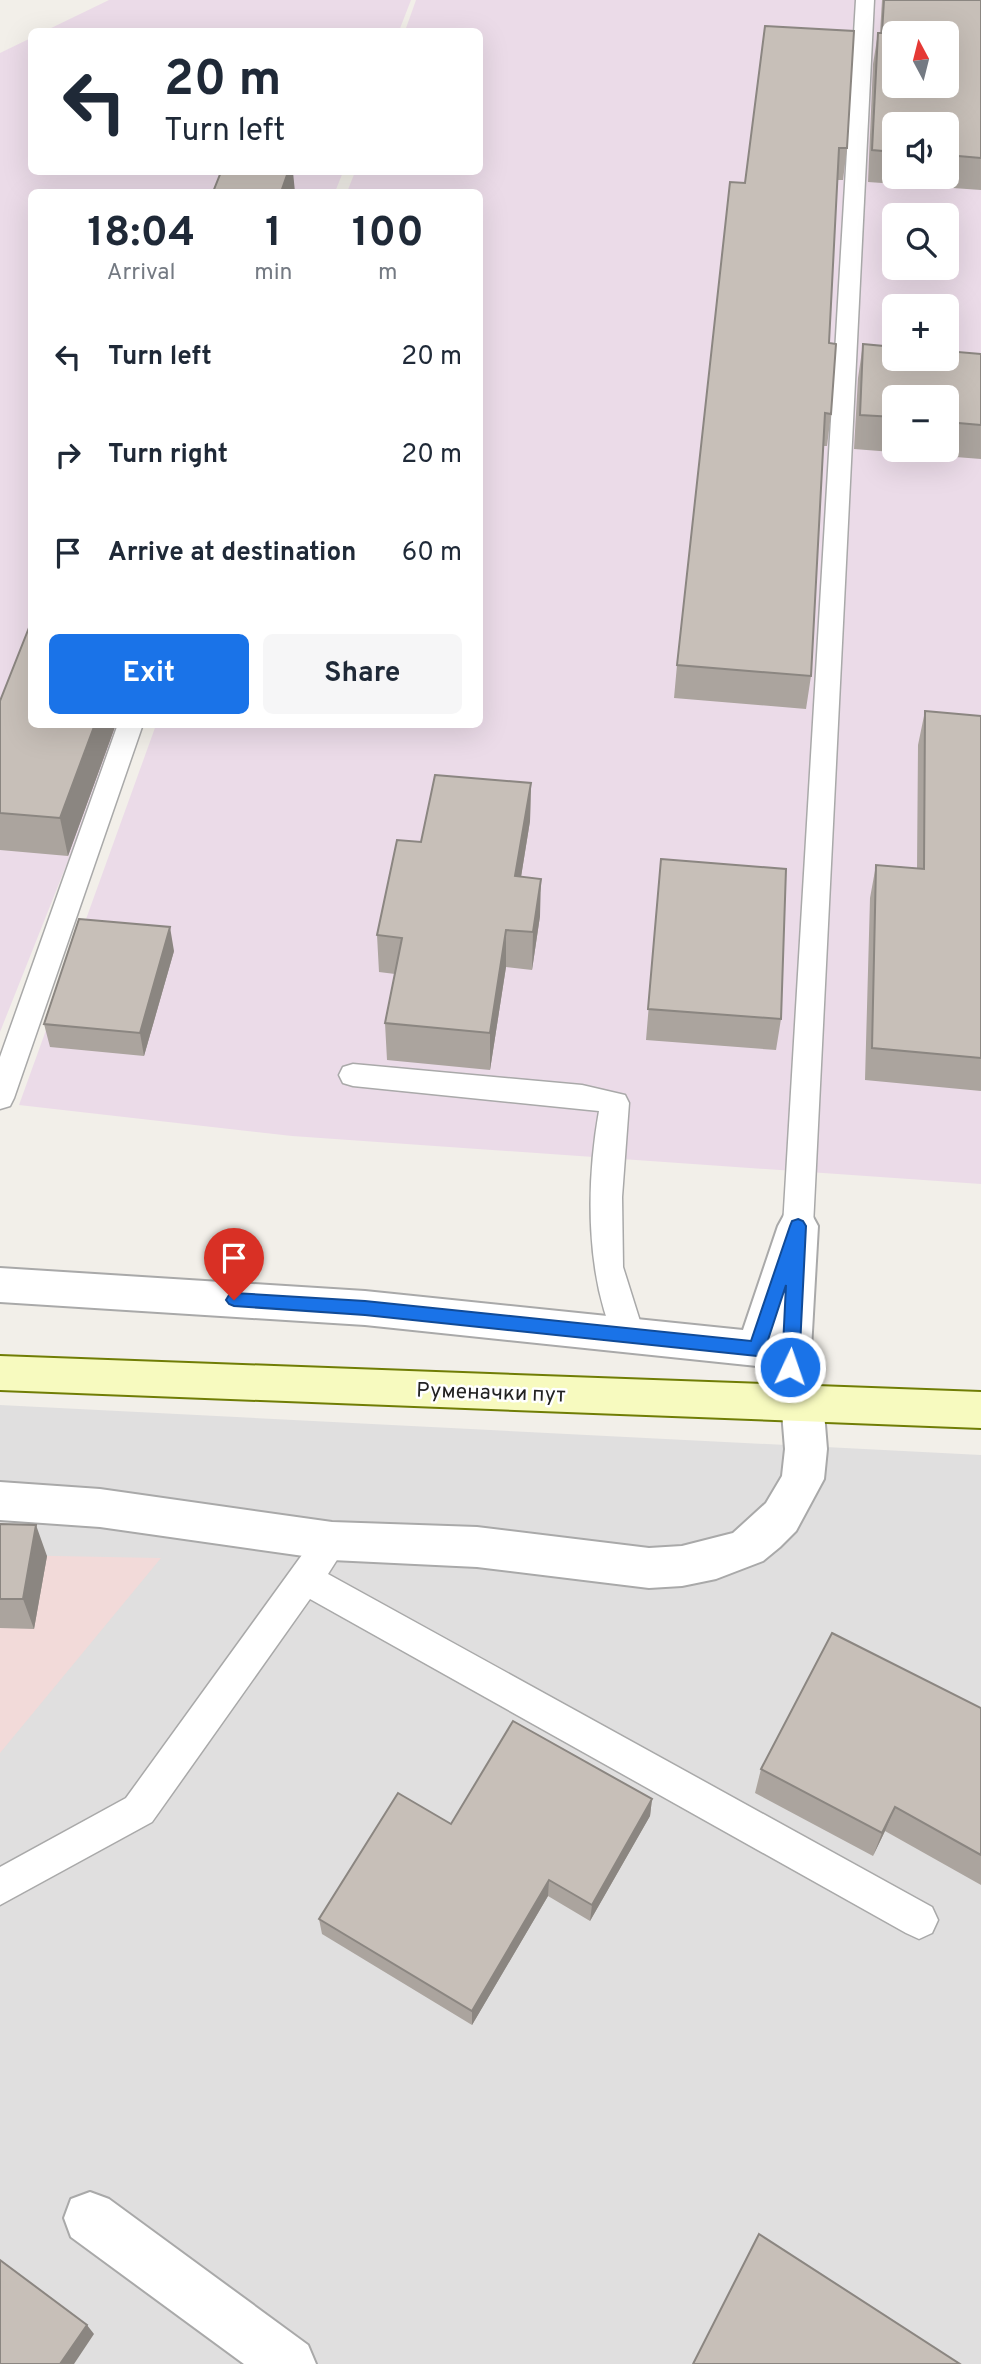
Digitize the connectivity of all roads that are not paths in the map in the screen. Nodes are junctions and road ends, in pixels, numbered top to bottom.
1 (865, 0) edge
2 (130, 728) edge
3 (354, 1075) dead end
4 (0, 1098) edge
5 (798, 1226) junction
6 (0, 1285) edge
7 (629, 1337) junction
8 (0, 1373) edge
9 (802, 1400) junction
10 (981, 1410) edge
11 (0, 1501) edge
12 (332, 1541) junction
13 (305, 1579) junction
14 (0, 1887) edge
15 (919, 1920) dead end
16 (90, 2218) dead end
17 (289, 2364) edge

1 - 5 lane
2 - 4 lane
3 - 7 lane
5 - 7 street
5 - 9 street
6 - 7 street
8 - 9 main road, Руменачки пут
9 - 10 main road, Руменачки пут
9 - 12 street
11 - 12 street
12 - 13 lane
13 - 14 lane
13 - 15 lane
16 - 17 street

